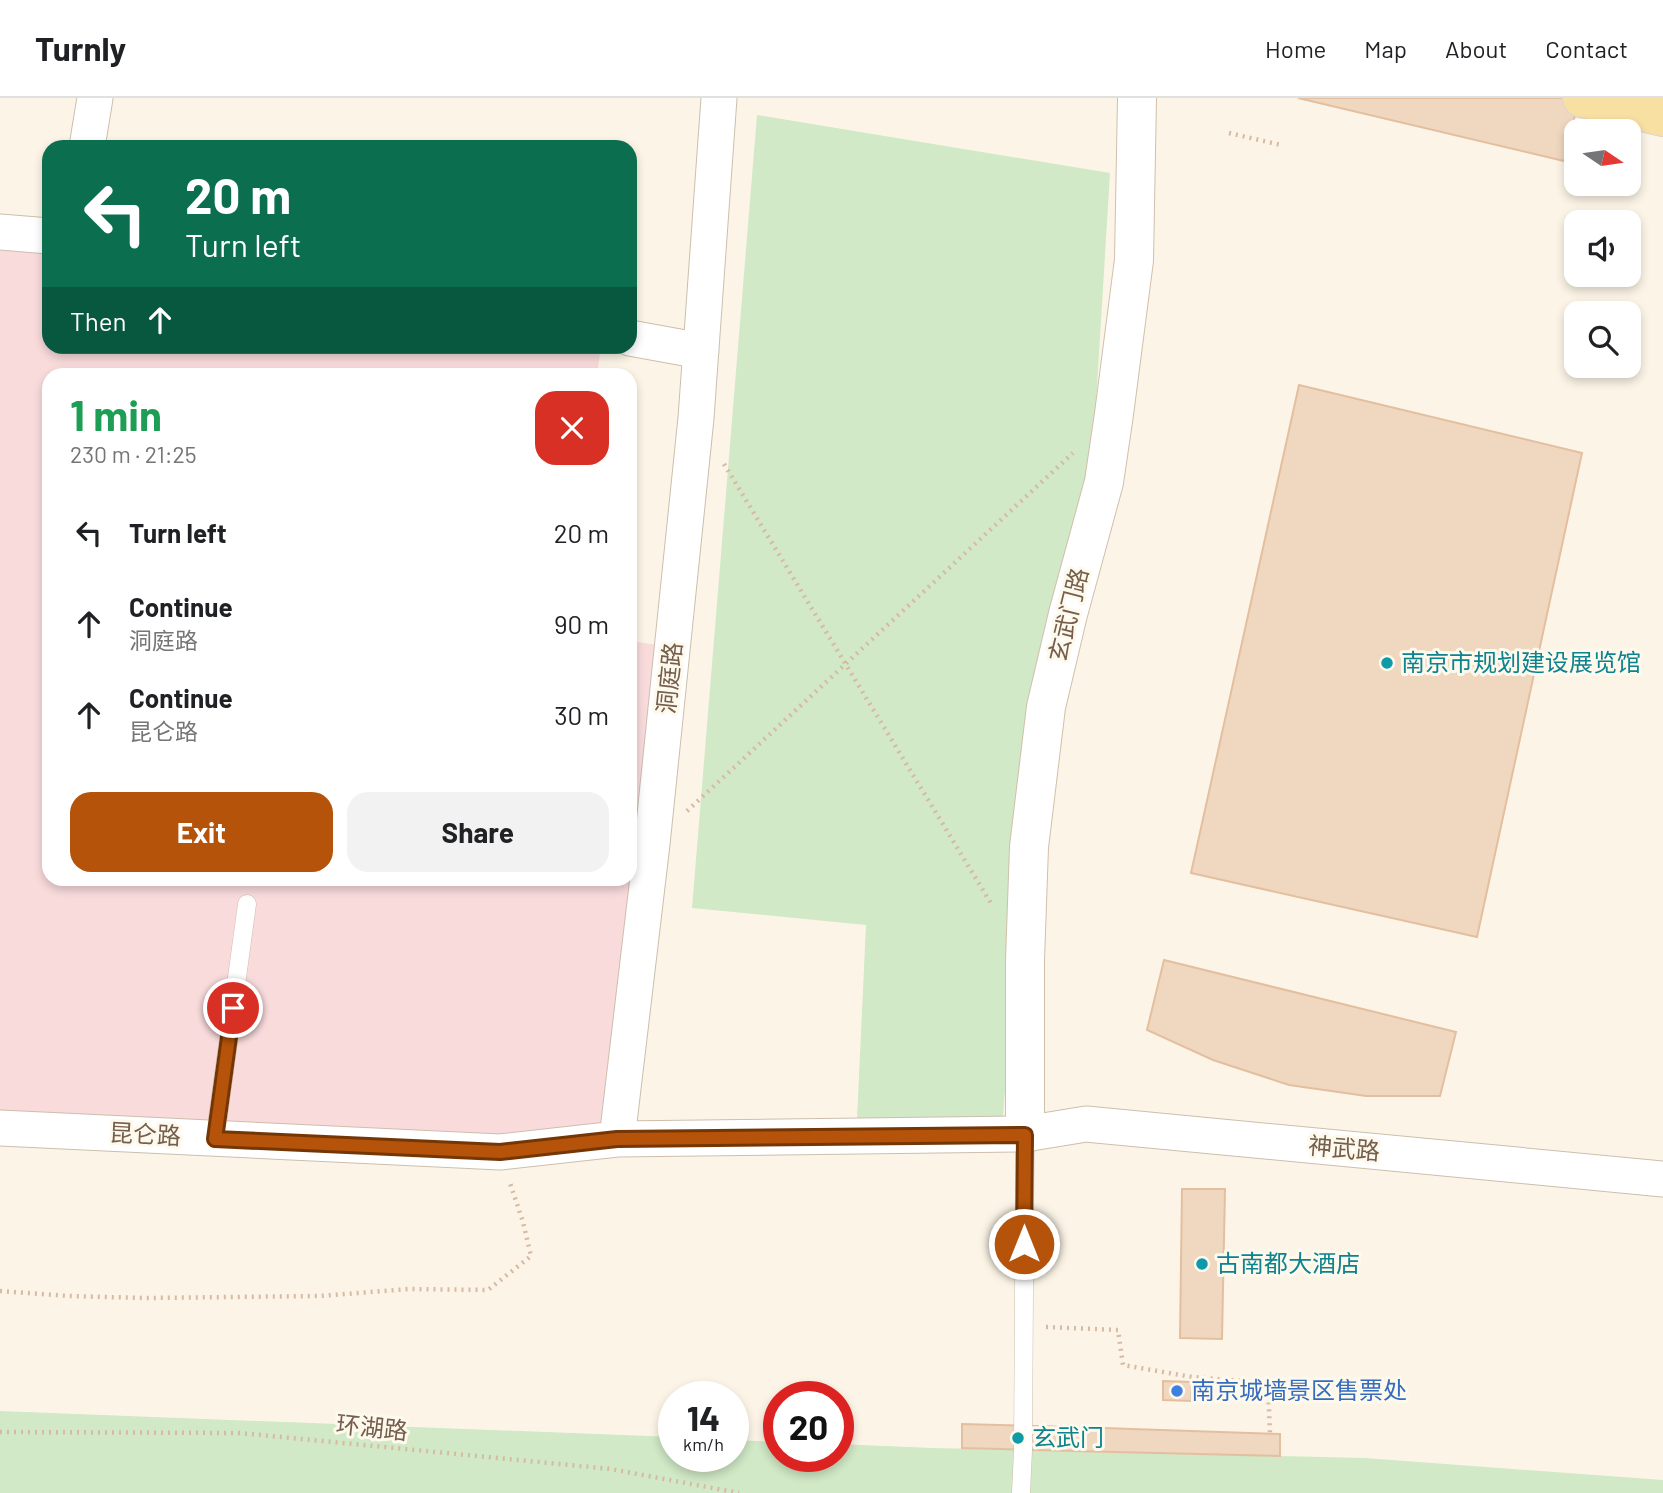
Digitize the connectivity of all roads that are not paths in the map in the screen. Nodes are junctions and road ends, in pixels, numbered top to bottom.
1 (95, 98) edge
2 (719, 98) edge
3 (1137, 98) edge
4 (1582, 98) edge
5 (1663, 117) edge
6 (88, 140) edge
7 (0, 232) edge
8 (42, 235) edge
9 (637, 339) edge
10 (701, 351) junction
11 (247, 904) dead end
12 (0, 1128) edge
13 (1025, 1135) junction
14 (215, 1139) junction
15 (617, 1139) junction
16 (1663, 1179) edge
17 (1021, 1493) edge

1 - 6 street
2 - 10 street, 洞庭路
3 - 13 street, 玄武门路
4 - 5 main road
7 - 8 street
9 - 10 street
10 - 15 street, 洞庭路
11 - 14 lane
12 - 14 street, 昆仑路
13 - 15 street, 神武路
13 - 16 street, 神武路
13 - 17 lane
14 - 15 street, 昆仑路

